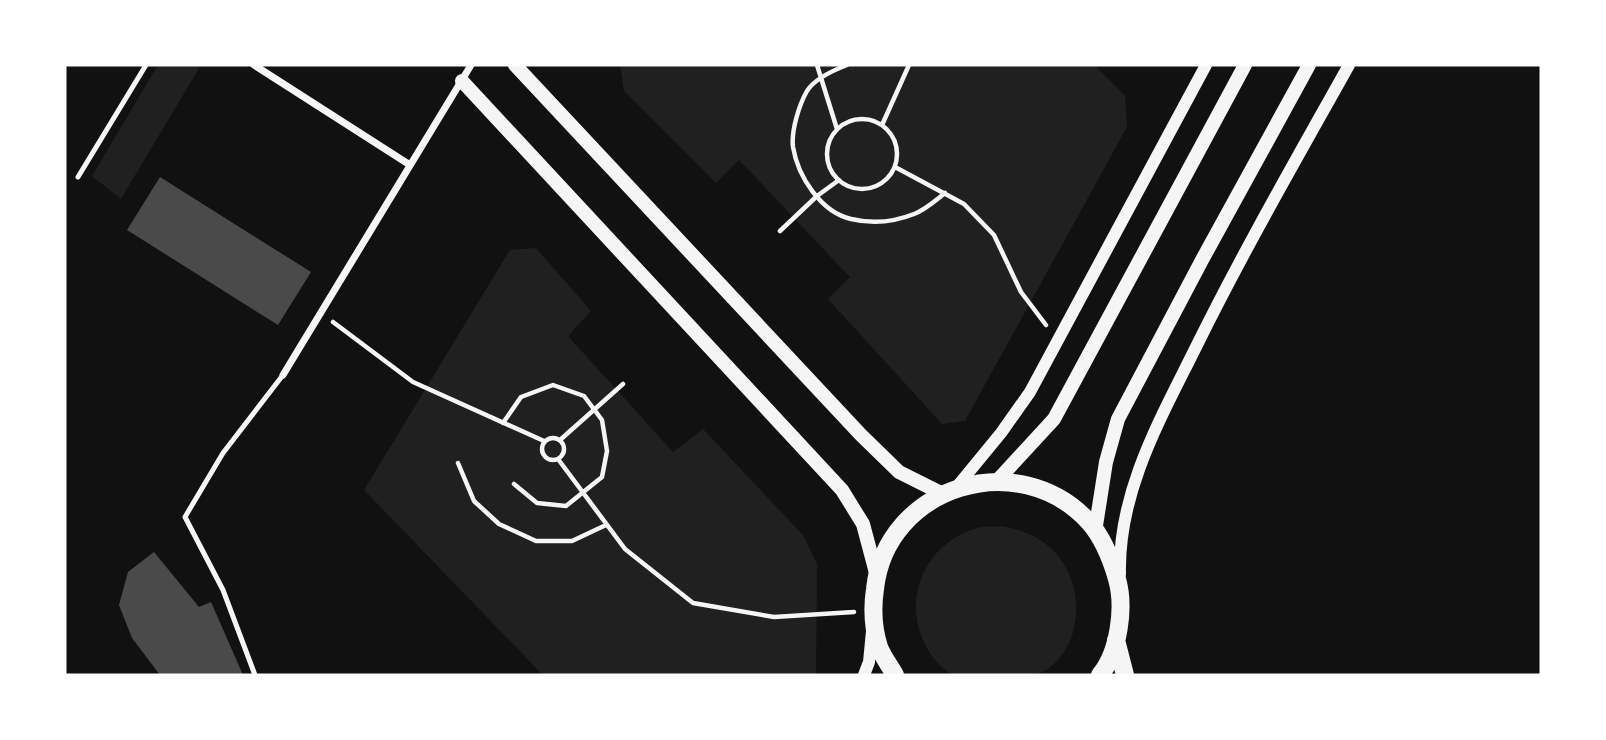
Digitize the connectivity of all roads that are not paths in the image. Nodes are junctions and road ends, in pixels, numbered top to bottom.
1 (146, 65) edge
2 (254, 65) edge
3 (471, 65) edge
4 (515, 65) edge
5 (1206, 65) edge
6 (1245, 65) edge
7 (1309, 65) edge
8 (1349, 65) edge
9 (462, 80) junction
10 (411, 165) junction
11 (78, 177) dead end
12 (283, 375) joint
13 (996, 482) junction
14 (949, 491) junction
15 (1095, 532) junction
16 (876, 573) junction
17 (1121, 592) junction
18 (873, 613) junction
19 (1116, 640) junction
20 (255, 675) edge
21 (864, 675) edge
22 (895, 675) edge
23 (1100, 675) edge
24 (1125, 675) edge

1 - 11 lane
2 - 10 street
3 - 9 street
4 - 14 main road
5 - 14 street
6 - 13 main road
7 - 15 main road
8 - 17 street
9 - 10 street
9 - 16 main road
10 - 12 street
12 - 20 lane
13 - 14 main road
13 - 15 main road
14 - 16 main road
15 - 17 main road
16 - 18 main road
17 - 19 main road
18 - 21 street
18 - 22 main road
19 - 23 main road
19 - 24 main road

